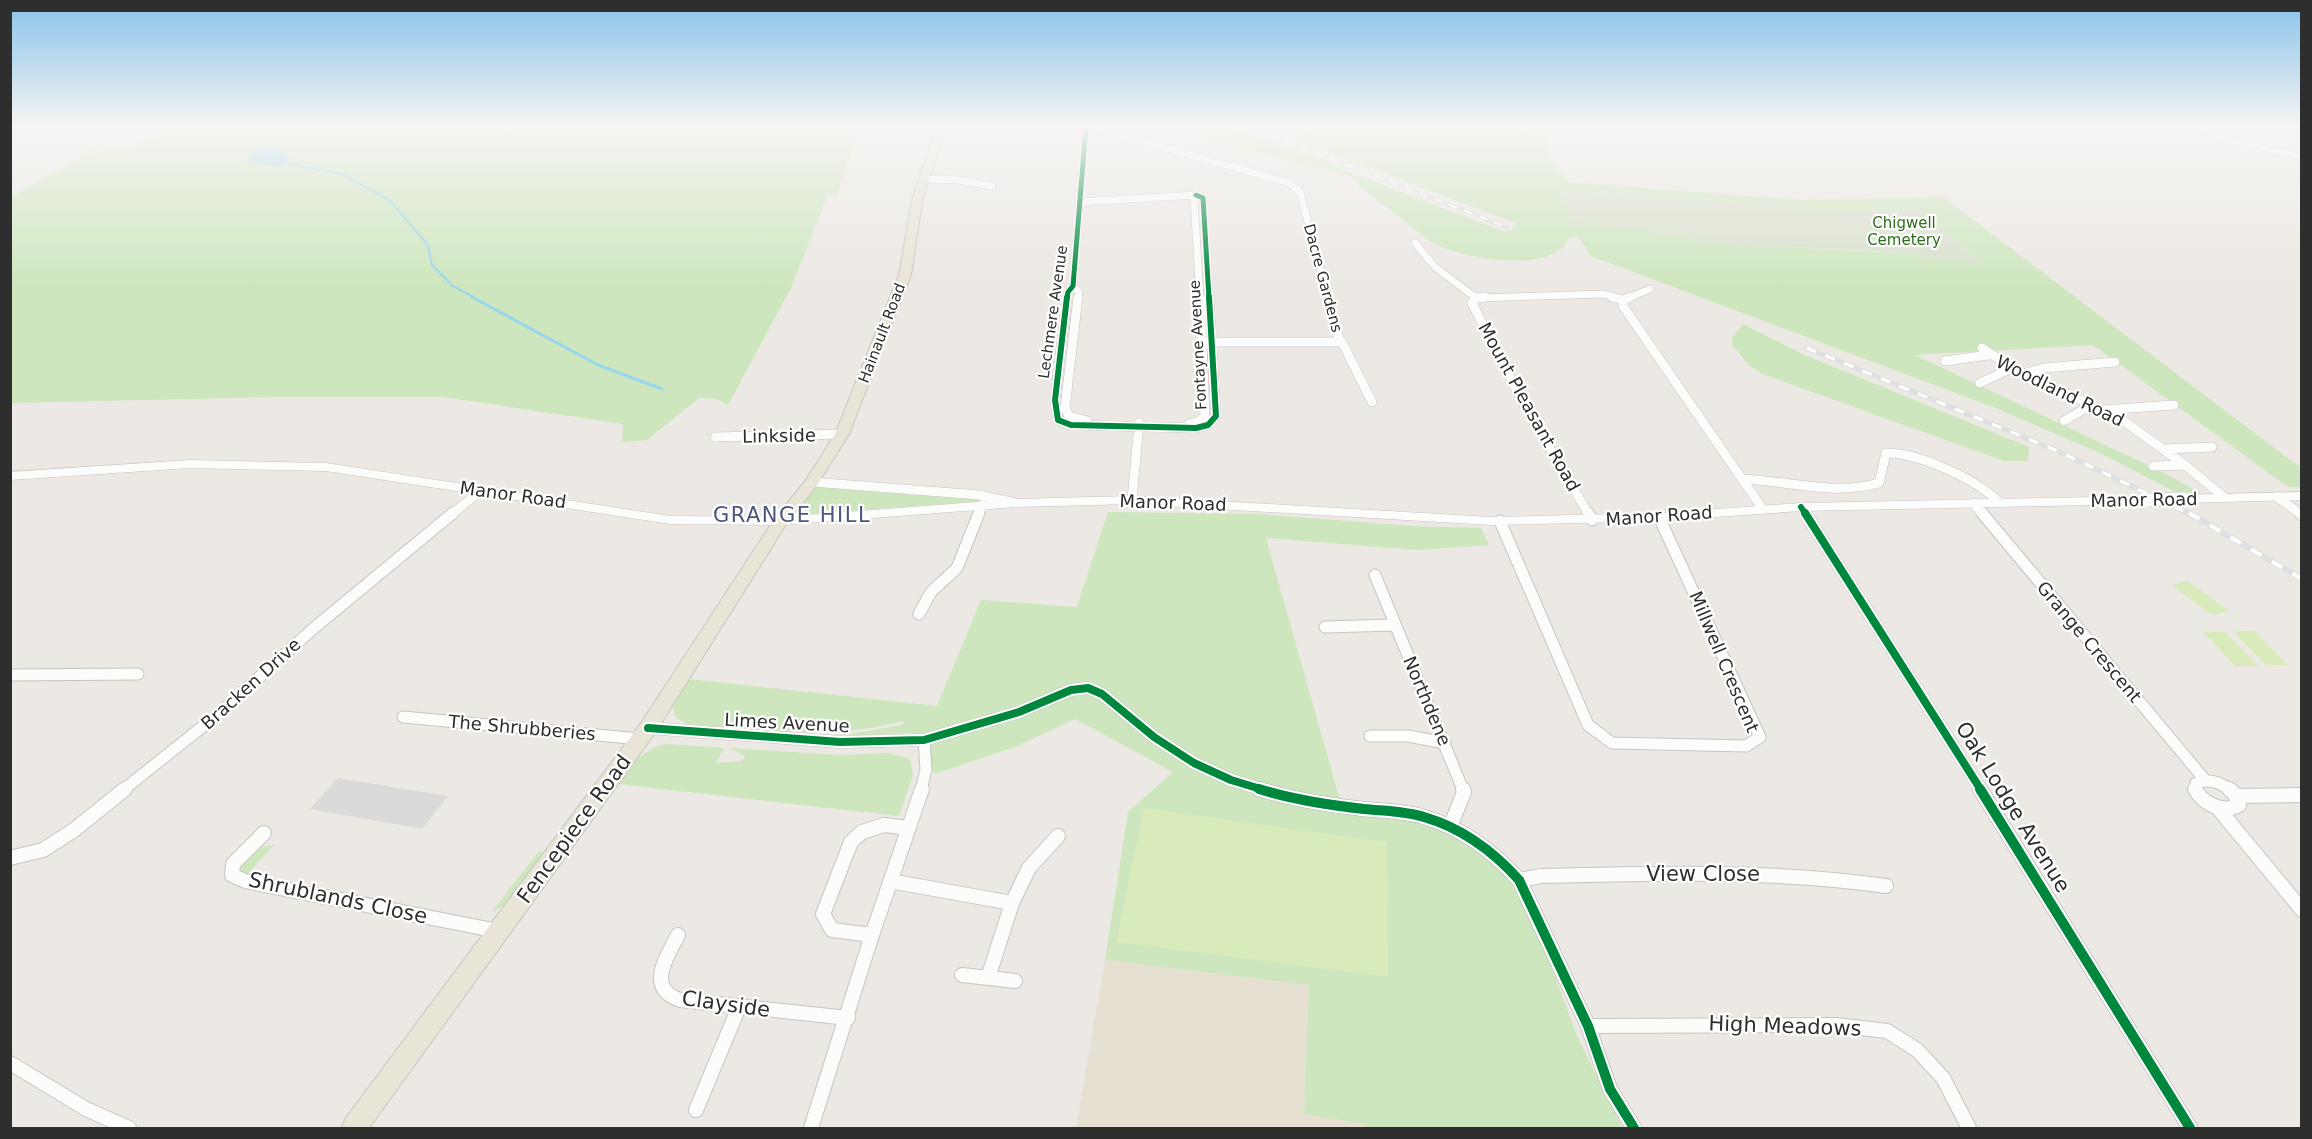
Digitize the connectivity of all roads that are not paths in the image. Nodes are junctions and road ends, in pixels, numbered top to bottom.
1 (924, 179) edge
2 (929, 179) edge
3 (1082, 179) edge
4 (1275, 179) edge
5 (992, 186) dead end
6 (1080, 202) junction
7 (1415, 243) dead end
8 (1073, 286) junction
9 (1650, 290) dead end
10 (1476, 298) junction
11 (1623, 300) junction
12 (1073, 342) junction
13 (1208, 342) junction
14 (1341, 342) junction
15 (1062, 343) junction
16 (1945, 361) dead end
17 (2115, 362) dead end
18 (2012, 368) junction
19 (2027, 373) junction
20 (1980, 383) dead end
21 (1054, 400) junction
22 (1066, 400) junction
23 (1372, 402) dead end
24 (1205, 403) junction
25 (1217, 404) junction
26 (2091, 405) junction
27 (2174, 405) dead end
28 (2102, 410) junction
29 (2064, 421) dead end
30 (1139, 425) junction
31 (842, 434) junction
32 (715, 437) dead end
33 (2212, 447) dead end
34 (2164, 449) junction
35 (2185, 465) junction
36 (2153, 466) dead end
37 (10, 476) edge
38 (1743, 479) junction
39 (812, 482) junction
40 (480, 491) junction
41 (2301, 496) edge
42 (2277, 497) junction
43 (2225, 498) junction
44 (1132, 500) junction
45 (1016, 502) junction
46 (1973, 503) junction
47 (2000, 503) junction
48 (982, 505) junction
49 (1801, 507) junction
50 (1762, 508) junction
51 (2301, 515) edge
52 (1659, 517) junction
53 (1592, 520) junction
54 (781, 521) junction
55 (1500, 521) junction
56 (1375, 575) dead end
57 (919, 614) dead end
58 (1394, 625) junction
59 (1325, 627) dead end
60 (138, 674) dead end
61 (10, 675) edge
62 (403, 717) dead end
63 (644, 733) junction
64 (1370, 736) dead end
65 (924, 740) junction
66 (1445, 742) junction
67 (2205, 780) junction
68 (2301, 795) edge
69 (2236, 796) junction
70 (2217, 807) junction
71 (1450, 827) junction
72 (909, 828) junction
73 (264, 833) dead end
74 (1058, 836) dead end
75 (10, 858) edge
76 (1520, 880) junction
77 (890, 881) junction
78 (1886, 886) dead end
79 (1012, 903) junction
80 (2301, 910) edge
81 (498, 931) junction
82 (872, 935) junction
83 (678, 936) dead end
84 (962, 975) dead end
85 (988, 978) junction
86 (1015, 981) dead end
87 (739, 1007) junction
88 (848, 1018) junction
89 (1588, 1026) junction
90 (10, 1063) edge
91 (696, 1110) dead end
92 (129, 1128) edge
93 (354, 1128) edge
94 (811, 1128) edge
95 (1634, 1128) edge
96 (1969, 1128) edge
97 (2190, 1128) edge

1 - 31 main road, Hainault Road
2 - 5 street
3 - 6 street, Lechmere Avenue
4 - 14 street, Dacre Gardens
6 - 8 street, Lechmere Avenue
6 - 13 street, Fontayne Avenue
7 - 10 street
8 - 12 street, Lechmere Avenue
8 - 15 street, Lechmere Avenue
9 - 11 street
10 - 11 street, Mount Pleasant Road
10 - 53 street, Mount Pleasant Road
11 - 38 street
12 - 15 street
12 - 22 street, Lechmere Avenue
13 - 14 street
13 - 24 street, Fontayne Avenue
13 - 25 street, Fontayne Avenue
14 - 23 street, Dacre Gardens
15 - 21 street, Lechmere Avenue
16 - 18 street, Woodland Road
17 - 19 street
18 - 19 street, Woodland Road
18 - 20 street
19 - 26 street, Woodland Road
21 - 22 street
21 - 30 street, Lechmere Avenue
22 - 30 street, Lechmere Avenue
24 - 25 street
24 - 30 street, Fontayne Avenue
25 - 30 street, Fontayne Avenue
26 - 28 street, Woodland Road
26 - 29 street
27 - 28 street
28 - 34 street, Woodland Road
30 - 44 street
31 - 32 street, Linkside
31 - 39 main road, Hainault Road
33 - 34 street
34 - 35 street, Woodland Road
35 - 36 street
35 - 43 street, Woodland Road
37 - 40 main road, Manor Road
38 - 47 street
38 - 50 street
39 - 45 street, Manor Road
39 - 54 main road, Hainault Road
40 - 54 main road, Manor Road
40 - 75 street, Bracken Drive
41 - 42 main road, Manor Road
42 - 43 main road, Manor Road
42 - 51 street
43 - 47 main road, Manor Road, bridge
44 - 45 main road, Manor Road
44 - 55 main road, Manor Road
45 - 48 main road, Manor Road
46 - 47 main road, Manor Road
46 - 49 main road, Manor Road
46 - 67 street, Grange Crescent
48 - 54 main road, Manor Road
48 - 57 street
49 - 50 main road, Manor Road
49 - 97 street, Oak Lodge Avenue
50 - 52 main road, Manor Road
52 - 53 main road, Manor Road
52 - 55 street, Millwell Crescent
53 - 55 main road, Manor Road
54 - 63 main road, Fencepiece Road
56 - 58 street, Northdene
58 - 59 street
58 - 66 street, Northdene
60 - 61 street
62 - 63 street, The Shrubberies
63 - 65 street, Limes Avenue
63 - 81 main road, Fencepiece Road
64 - 66 street
65 - 71 street, Limes Avenue
65 - 72 street
66 - 71 street, Northdene
67 - 69 street, Grange Crescent
67 - 70 street
68 - 69 street
69 - 70 street
70 - 80 street
71 - 76 street
72 - 77 street
72 - 82 street
73 - 81 street, Shrublands Close
74 - 79 street
76 - 78 street, View Close
76 - 89 street
77 - 79 street
77 - 82 street
79 - 85 street
81 - 93 main road, Fencepiece Road
82 - 88 street
83 - 87 street, Clayside
84 - 85 street
85 - 86 street
87 - 88 street, Clayside
87 - 91 street
88 - 94 street
89 - 95 street
89 - 96 street, High Meadows
90 - 92 street

